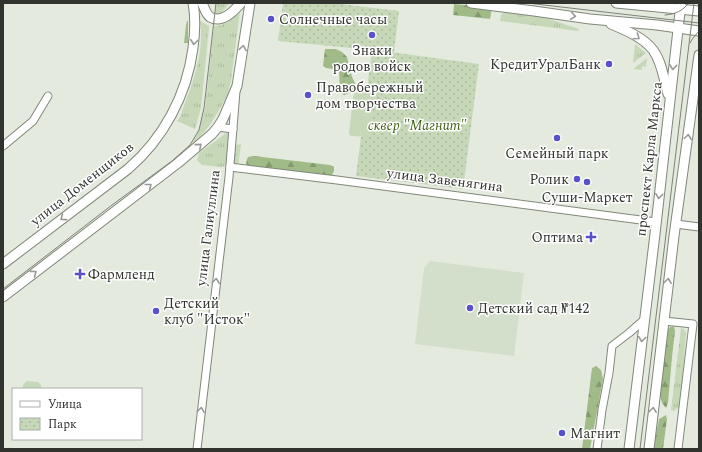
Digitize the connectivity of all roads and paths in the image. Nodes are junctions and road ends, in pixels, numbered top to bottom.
1 (193, 3) edge
2 (202, 3) edge
3 (241, 3) edge
4 (250, 3) edge
5 (471, 3) edge
6 (616, 3) edge
7 (627, 3) edge
8 (680, 6) edge
9 (699, 11) edge
10 (602, 20) junction
11 (678, 28) junction
12 (699, 31) edge
13 (699, 55) edge
14 (237, 86) junction
15 (48, 96) dead end
16 (669, 101) junction
17 (218, 127) junction
18 (233, 129) junction
19 (3, 146) edge
20 (230, 167) junction
21 (656, 222) junction
22 (676, 224) junction
23 (699, 227) edge
24 (3, 264) edge
25 (3, 297) edge
26 (645, 318) junction
27 (664, 321) junction
28 (197, 449) edge
29 (597, 449) edge
30 (629, 449) edge
31 (649, 449) edge
32 (678, 449) edge

1 -> 24 main road, улица Доменщиков
2 - 3 main road
14 -> 4 main road, улица Галиуллина
5 -> 10 main road
6 - 7 main road
7 - 8 main road
8 - 9 main road
8 - 11 main road, проспект Карла Маркса
10 - 11 main road
10 -> 16 main road
11 - 12 main road
11 -> 16 main road, проспект Карла Маркса
22 -> 13 main road
14 - 17 main road
14 - 18 street, улица Галиуллина
15 - 19 street
16 -> 21 main road, проспект Карла Маркса
17 - 18 street
25 -> 17 main road
18 - 20 street, улица Галиуллина
20 - 21 street, улица Завенягина
28 -> 20 street, улица Галиуллина
21 - 26 main road, проспект Карла Маркса
22 - 23 street
27 -> 22 main road
26 - 29 street
26 -> 30 main road, проспект Карла Маркса
31 -> 27 main road
27 - 32 street

